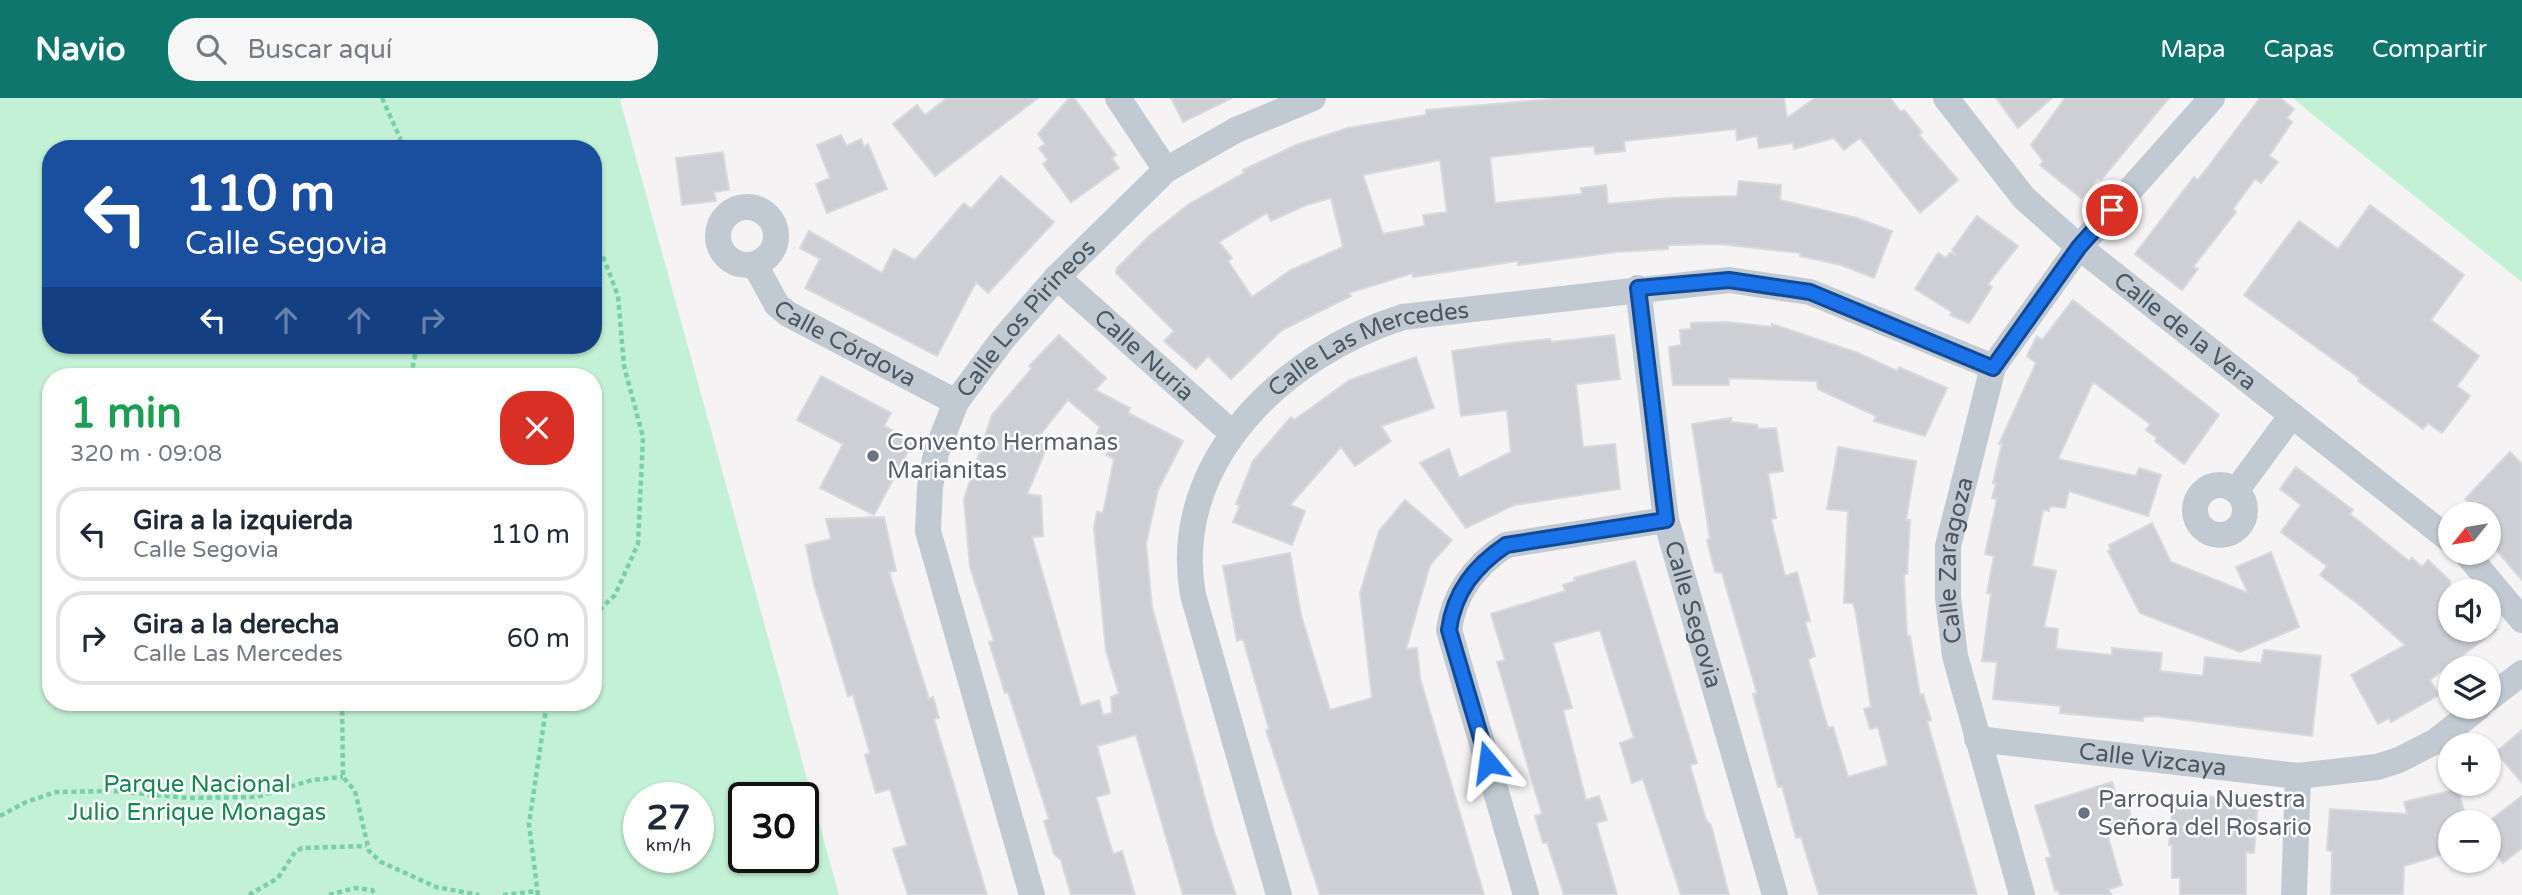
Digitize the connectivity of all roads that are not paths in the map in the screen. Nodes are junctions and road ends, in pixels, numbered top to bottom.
1 (1118, 98) edge
2 (1313, 98) edge
3 (1946, 98) edge
4 (2212, 98) edge
5 (1166, 170) junction
6 (2079, 247) junction
7 (755, 265) dead end
8 (1057, 277) junction
9 (1638, 288) junction
10 (1993, 368) junction
11 (956, 402) junction
12 (2292, 415) junction
13 (1233, 433) junction
14 (2236, 491) dead end
15 (1666, 520) junction
16 (2438, 531) edge
17 (2476, 565) edge
18 (2522, 620) edge
19 (2522, 673) edge
20 (2501, 689) edge
21 (2464, 719) edge
22 (1977, 738) junction
23 (2298, 776) junction
24 (1032, 895) edge
25 (1279, 895) edge
26 (1526, 895) edge
27 (1775, 895) edge
28 (2022, 895) edge
29 (2294, 895) edge

1 - 5 street
2 - 5 street, Calle Los Pirineos
3 - 6 street, Calle de la Vera
4 - 6 street, Calle Zaragoza
5 - 8 street, Calle Los Pirineos
6 - 10 street, Calle Zaragoza
6 - 12 street, Calle de la Vera
7 - 11 street, Calle Córdova
8 - 11 street, Calle Los Pirineos
8 - 13 street, Calle Nuria
9 - 10 street, Calle Las Mercedes
9 - 13 street, Calle Las Mercedes
9 - 15 street, Calle Segovia
10 - 22 street, Calle Zaragoza
11 - 24 street, Calle Los Pirineos
12 - 14 street
12 - 16 street, Calle de la Vera
13 - 25 street, Calle Las Mercedes
15 - 26 street
15 - 27 street, Calle Segovia
17 - 18 street
19 - 20 street
21 - 23 street, Calle Vizcaya
22 - 23 street, Calle Vizcaya
22 - 28 street, Calle Zaragoza
23 - 29 street

